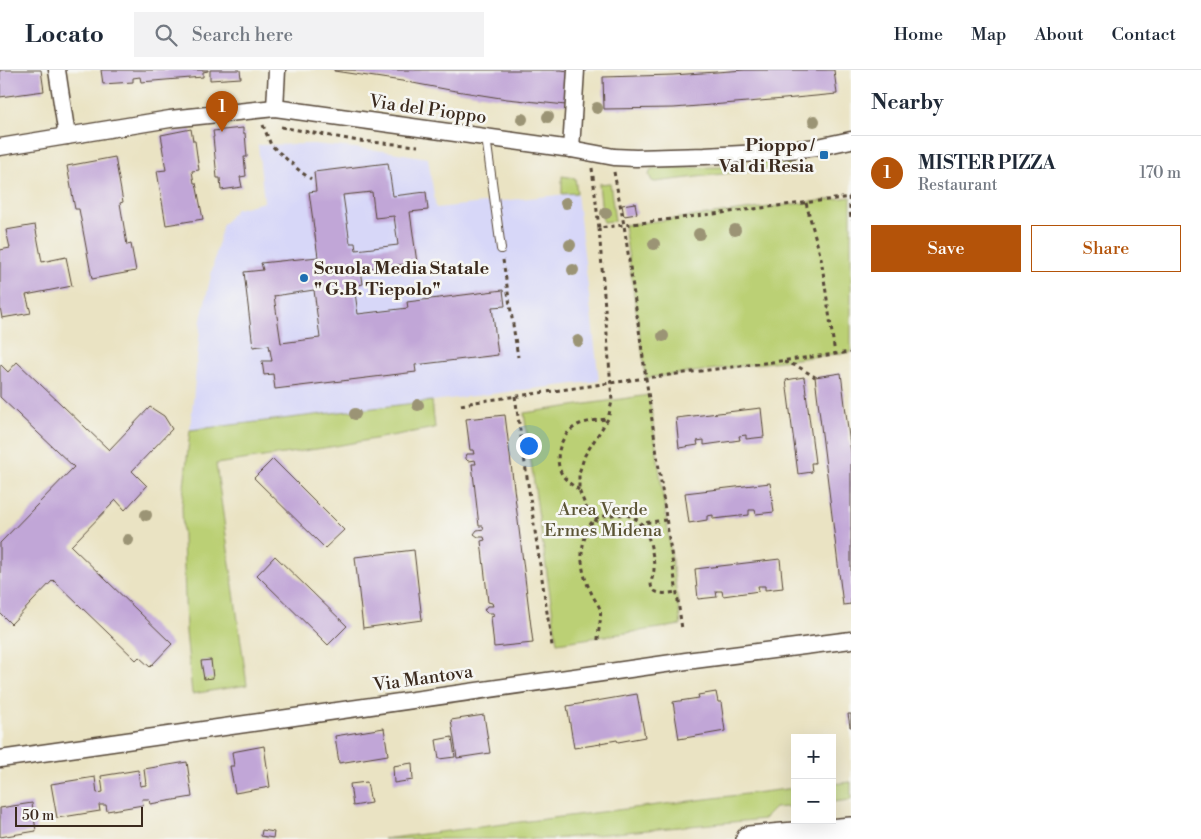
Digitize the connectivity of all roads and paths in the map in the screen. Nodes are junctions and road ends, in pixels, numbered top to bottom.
1 (57, 70) edge
2 (277, 70) edge
3 (576, 70) edge
4 (275, 108) junction
5 (263, 124) dead end
6 (67, 136) junction
7 (486, 137) junction
8 (851, 140) edge
9 (0, 147) edge
10 (571, 149) junction
11 (591, 162) dead end
12 (613, 167) dead end
13 (311, 179) dead end
14 (850, 197) edge
15 (806, 202) junction
16 (851, 221) edge
17 (624, 225) junction
18 (599, 228) junction
19 (502, 249) joint
20 (851, 352) edge
21 (835, 354) junction
22 (518, 357) dead end
23 (781, 361) junction
24 (815, 376) dead end
25 (646, 378) junction
26 (611, 382) junction
27 (516, 396) junction
28 (461, 405) dead end
29 (608, 419) junction
30 (579, 490) junction
31 (594, 519) junction
32 (666, 520) junction
33 (642, 523) junction
34 (677, 592) junction
35 (682, 629) dead end
36 (598, 640) dead end
37 (851, 640) edge
38 (552, 646) dead end
39 (0, 759) edge
40 (851, 830) edge
41 (748, 839) edge

1 - 6 street
2 - 4 street
3 - 10 street
4 - 6 street, Via del Pioppo
4 - 7 street, Via del Pioppo
5 - 13 path
6 - 9 street, Via del Pioppo
7 - 10 street, Via del Pioppo
7 - 19 lane
8 - 10 street, Via del Pioppo
11 - 18 path
12 - 17 path
14 - 15 path
14 - 16 path
15 - 17 path
15 - 21 path
17 - 18 path
17 - 25 path
18 - 26 path
19 - 22 path
20 - 21 path
21 - 23 path
23 - 24 path
23 - 25 path
25 - 26 path
25 - 32 path
26 - 27 path
26 - 29 path
27 - 28 path
27 - 38 path
29 - 30 path
29 - 30 path
30 - 31 path
31 - 33 path
31 - 33 path
31 - 36 path
32 - 33 path
32 - 34 path
33 - 34 path
34 - 35 path
37 - 39 street, Via Mantova
40 - 41 main road

